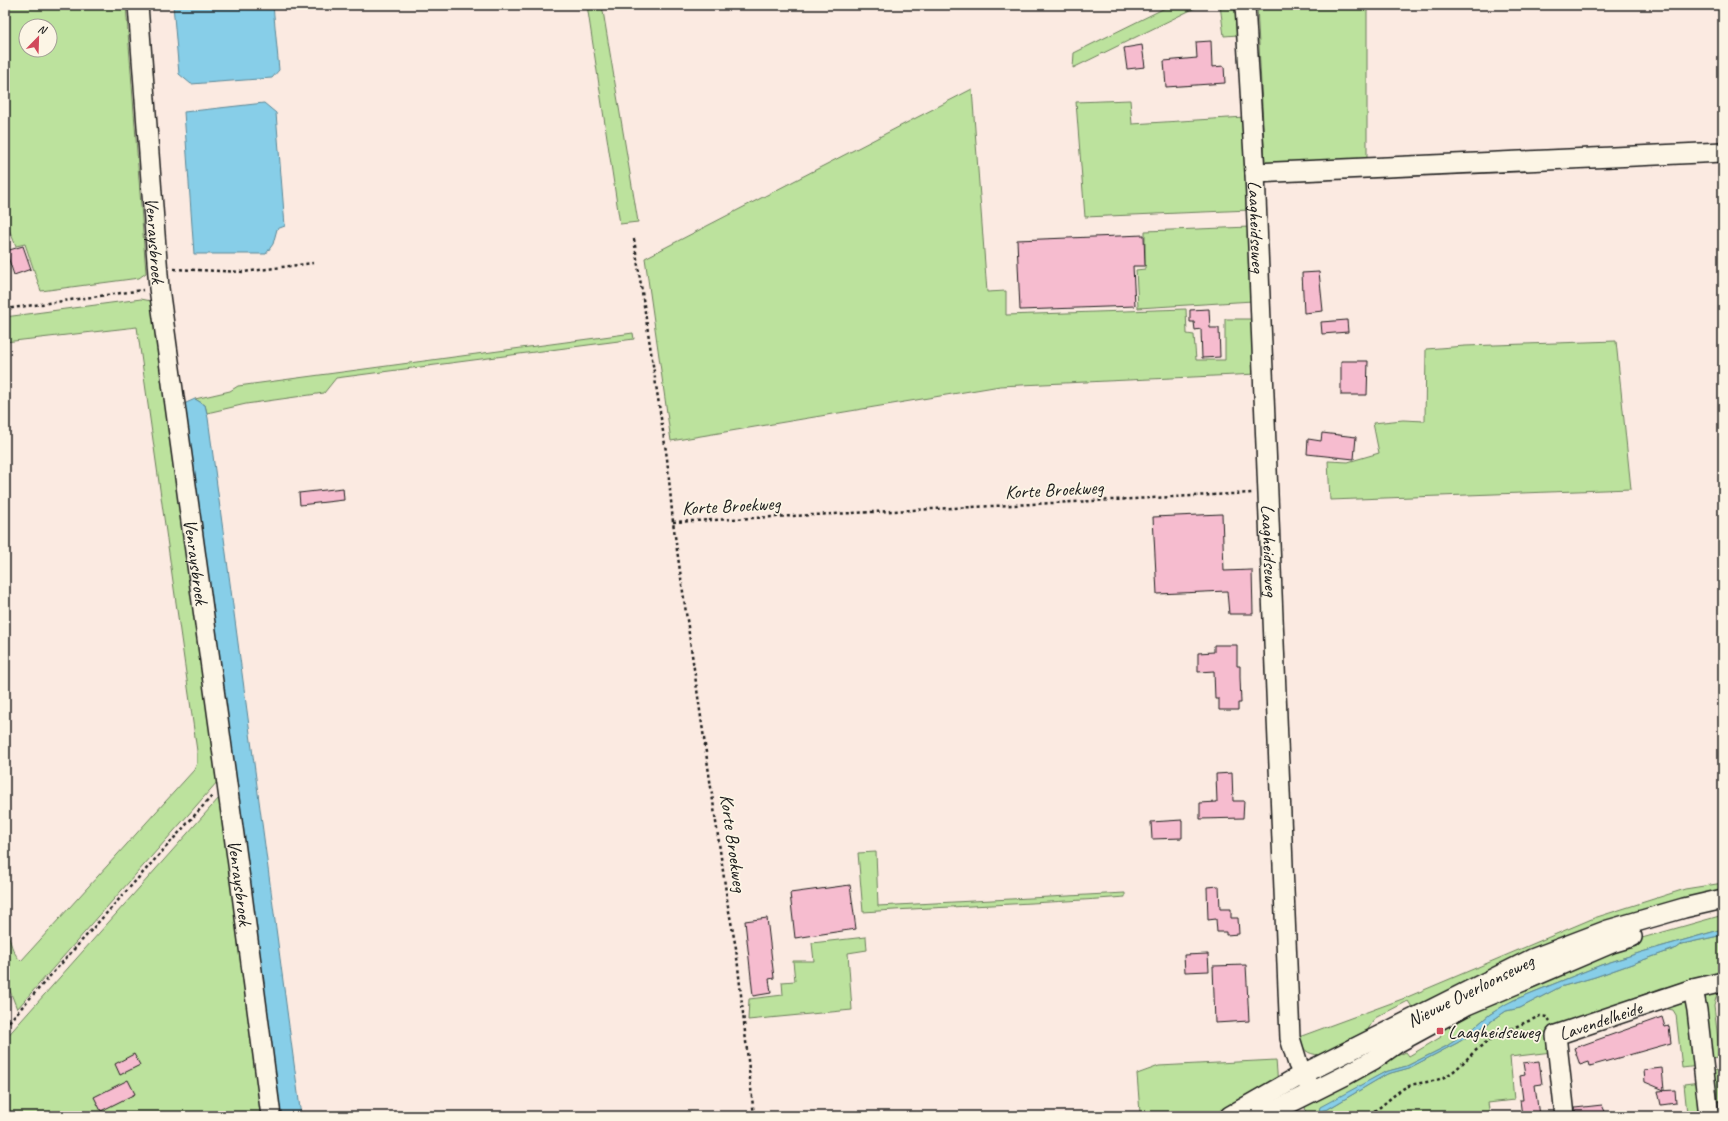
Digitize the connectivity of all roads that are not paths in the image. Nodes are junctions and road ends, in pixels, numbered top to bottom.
1 (138, 5) edge
2 (1245, 5) edge
3 (1723, 152) edge
4 (1255, 173) junction
5 (1723, 899) edge
6 (1723, 913) edge
7 (1723, 982) edge
8 (1693, 989) junction
9 (1303, 1074) junction
10 (1312, 1091) junction
11 (271, 1116) edge
12 (1230, 1116) edge
13 (1264, 1116) edge
14 (1565, 1116) edge
15 (1709, 1116) edge

1 - 11 street, Venraysbroek
2 - 4 street, Laagheidseweg
3 - 4 street
4 - 9 street, Laagheidseweg
5 - 9 street, Nieuwe Overloonseweg
6 - 10 street, Nieuwe Overloonseweg
7 - 8 street, Lavendelheide
8 - 14 street, Lavendelheide
8 - 15 street
9 - 10 street, Laagheidseweg
9 - 12 street, Nieuwe Overloonseweg
10 - 13 street, Nieuwe Overloonseweg

